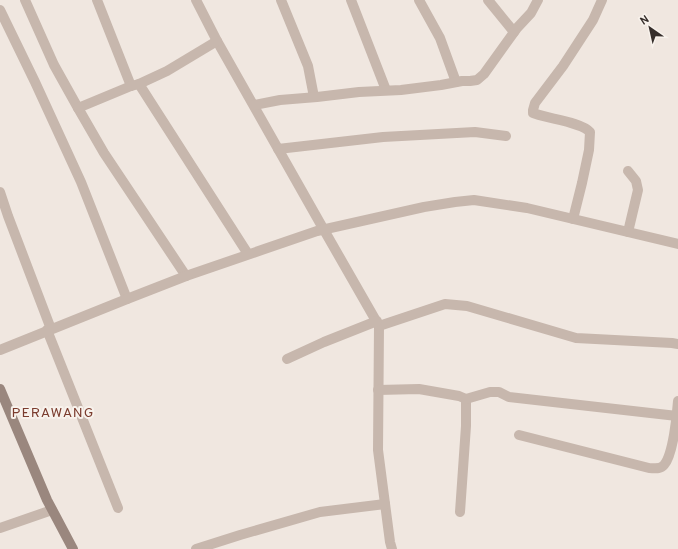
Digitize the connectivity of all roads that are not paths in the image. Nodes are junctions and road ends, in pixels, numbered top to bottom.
1 (25, 0) edge
2 (97, 0) edge
3 (196, 0) edge
4 (281, 0) edge
5 (351, 0) edge
6 (419, 0) edge
7 (488, 0) edge
8 (538, 0) edge
9 (602, 0) edge
10 (0, 10) edge
11 (514, 32) junction
12 (217, 41) junction
13 (456, 82) junction
14 (135, 85) junction
15 (386, 90) junction
16 (314, 97) junction
17 (254, 106) junction
18 (78, 108) junction
19 (506, 136) dead end
20 (278, 149) junction
21 (628, 171) dead end
22 (0, 192) edge
23 (573, 219) junction
24 (324, 230) junction
25 (628, 232) junction
26 (678, 244) edge
27 (248, 254) junction
28 (186, 276) junction
29 (127, 299) junction
30 (378, 324) junction
31 (49, 330) junction
32 (678, 344) edge
33 (0, 350) edge
34 (287, 359) dead end
35 (0, 389) edge
36 (378, 390) junction
37 (466, 399) junction
38 (678, 401) edge
39 (677, 416) edge
40 (519, 436) dead end
41 (385, 504) junction
42 (118, 508) dead end
43 (52, 510) junction
44 (460, 512) dead end
45 (0, 528) edge
46 (73, 549) edge
47 (196, 549) edge
48 (392, 549) edge

1 - 18 street
2 - 14 street
3 - 12 street
4 - 16 street
5 - 15 street
6 - 13 street
7 - 11 street
8 - 11 street
9 - 23 street
10 - 29 street
11 - 13 street
12 - 14 street
12 - 17 street
13 - 15 street
14 - 18 street
14 - 27 street
15 - 16 street
16 - 17 street
17 - 20 street
18 - 28 street
19 - 20 street
20 - 24 street
21 - 25 street
22 - 31 street
23 - 24 street
23 - 25 street
24 - 27 street
24 - 30 street
25 - 26 street
27 - 28 street
28 - 29 street
29 - 31 street
30 - 32 street
30 - 34 street
30 - 36 street
31 - 33 street
31 - 42 street
35 - 43 street
36 - 37 street
36 - 41 street
37 - 39 street
37 - 44 street
38 - 39 street
39 - 40 street
41 - 47 street
41 - 48 street
43 - 45 street
43 - 46 street

